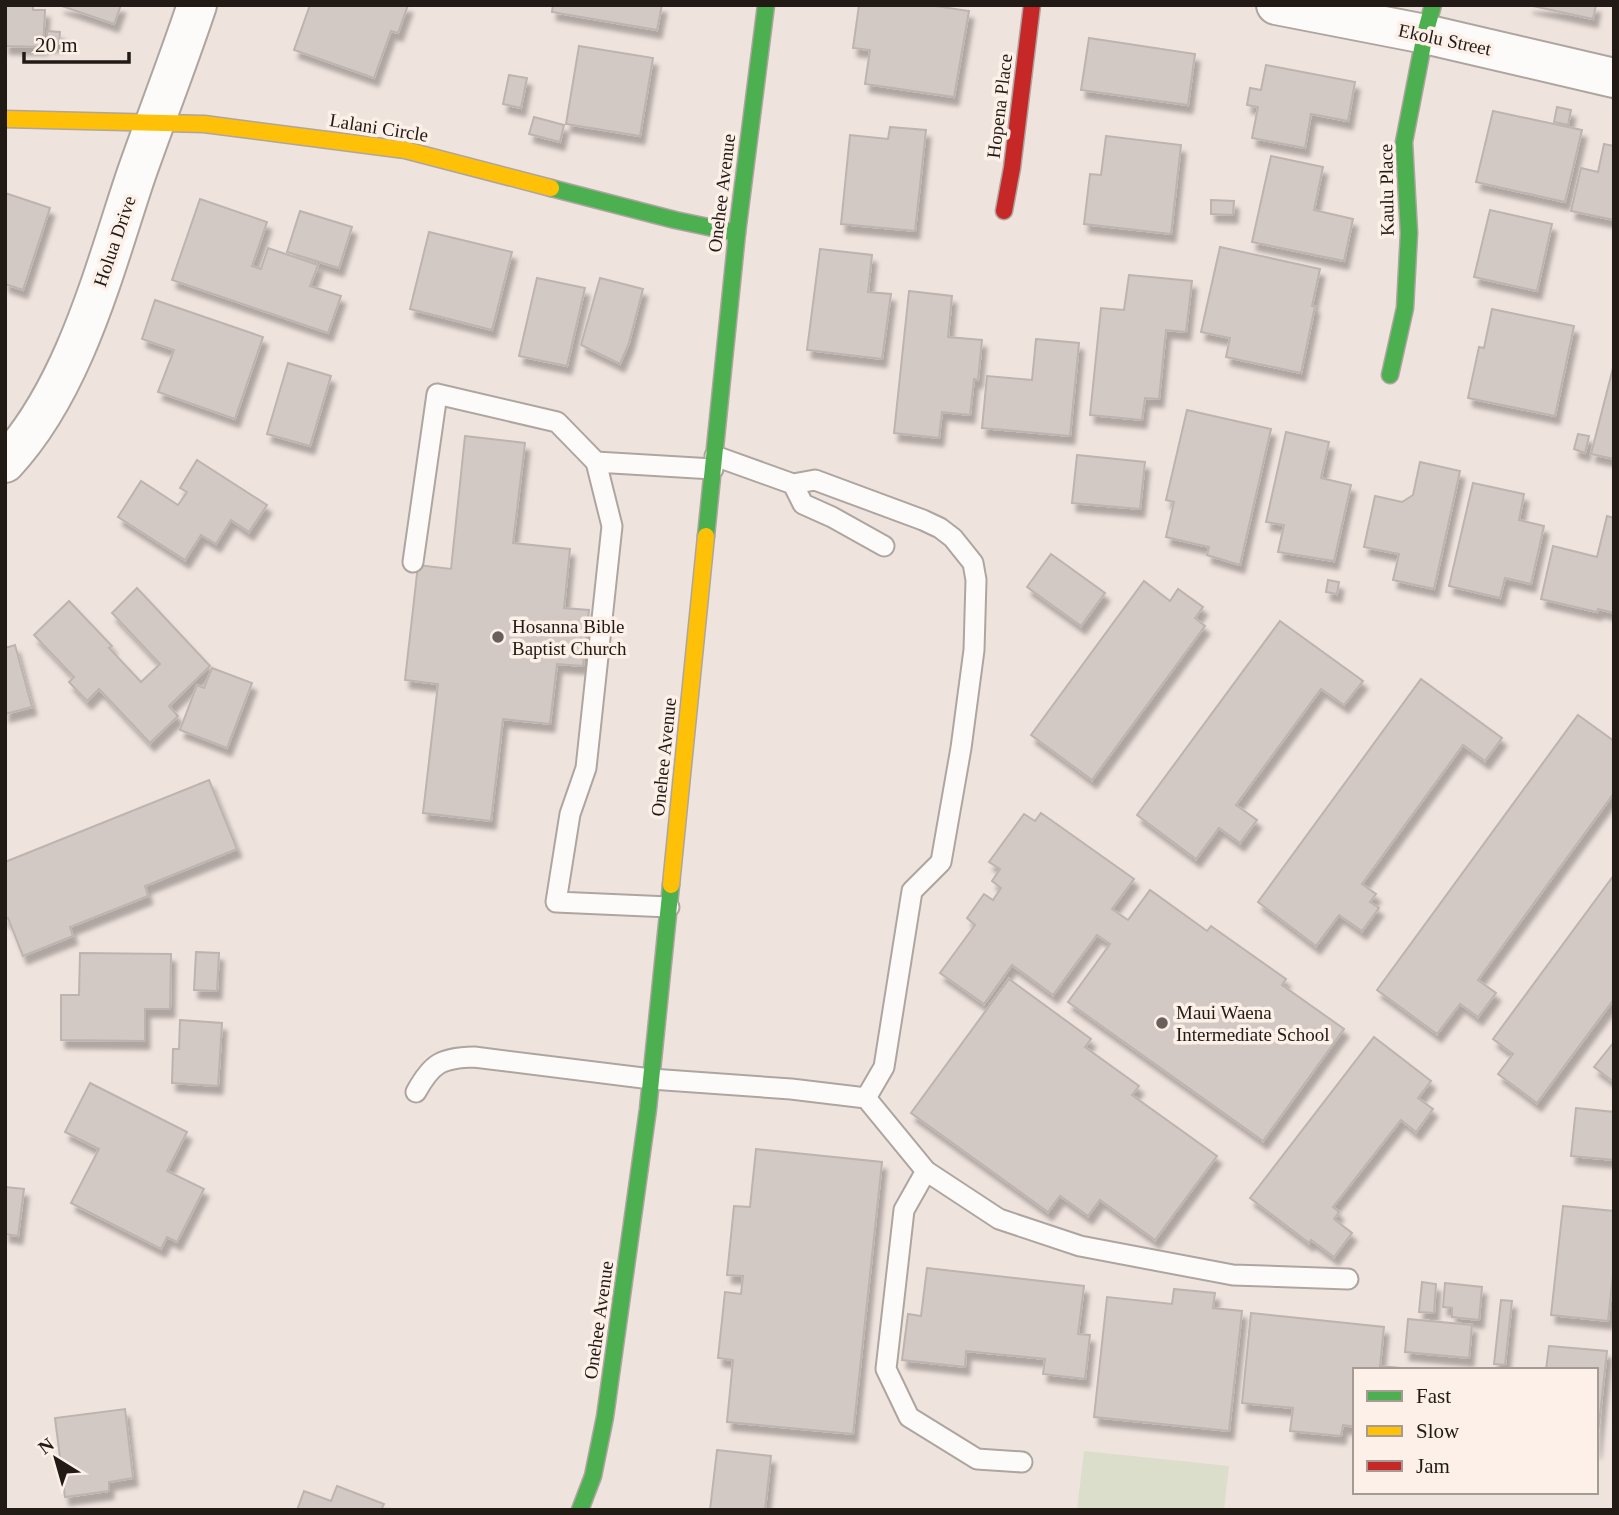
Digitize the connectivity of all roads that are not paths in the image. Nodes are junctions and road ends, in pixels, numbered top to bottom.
1 (197, 5) edge
2 (766, 5) edge
3 (1032, 5) edge
4 (1276, 5) edge
5 (1429, 20) edge
6 (1614, 78) edge
7 (5, 119) edge
8 (154, 124) junction
9 (1004, 211) dead end
10 (737, 233) junction
11 (1390, 375) dead end
12 (596, 462) junction
13 (5, 463) edge
14 (714, 463) junction
15 (793, 484) junction
16 (884, 546) dead end
17 (413, 562) dead end
18 (668, 907) junction
19 (652, 1079) junction
20 (416, 1092) dead end
21 (866, 1098) junction
22 (926, 1171) junction
23 (1348, 1279) dead end
24 (1022, 1462) dead end
25 (580, 1510) edge

1 - 8 street, Holua Drive
2 - 10 street, Onehee Avenue
3 - 9 street, Hopena Place
4 - 5 street, Ekolu Street
5 - 6 street, Ekolu Street
5 - 11 street, Kaulu Place
7 - 8 street, Lalani Circle
8 - 10 street, Lalani Circle
8 - 13 street, Holua Drive
10 - 14 street, Onehee Avenue
12 - 14 lane
12 - 17 lane
12 - 18 lane
14 - 15 lane
14 - 18 street, Onehee Avenue
15 - 16 lane
15 - 21 lane
18 - 19 street, Onehee Avenue
19 - 20 lane
19 - 21 lane
19 - 25 street, Onehee Avenue
21 - 22 lane
22 - 23 lane
22 - 24 lane

